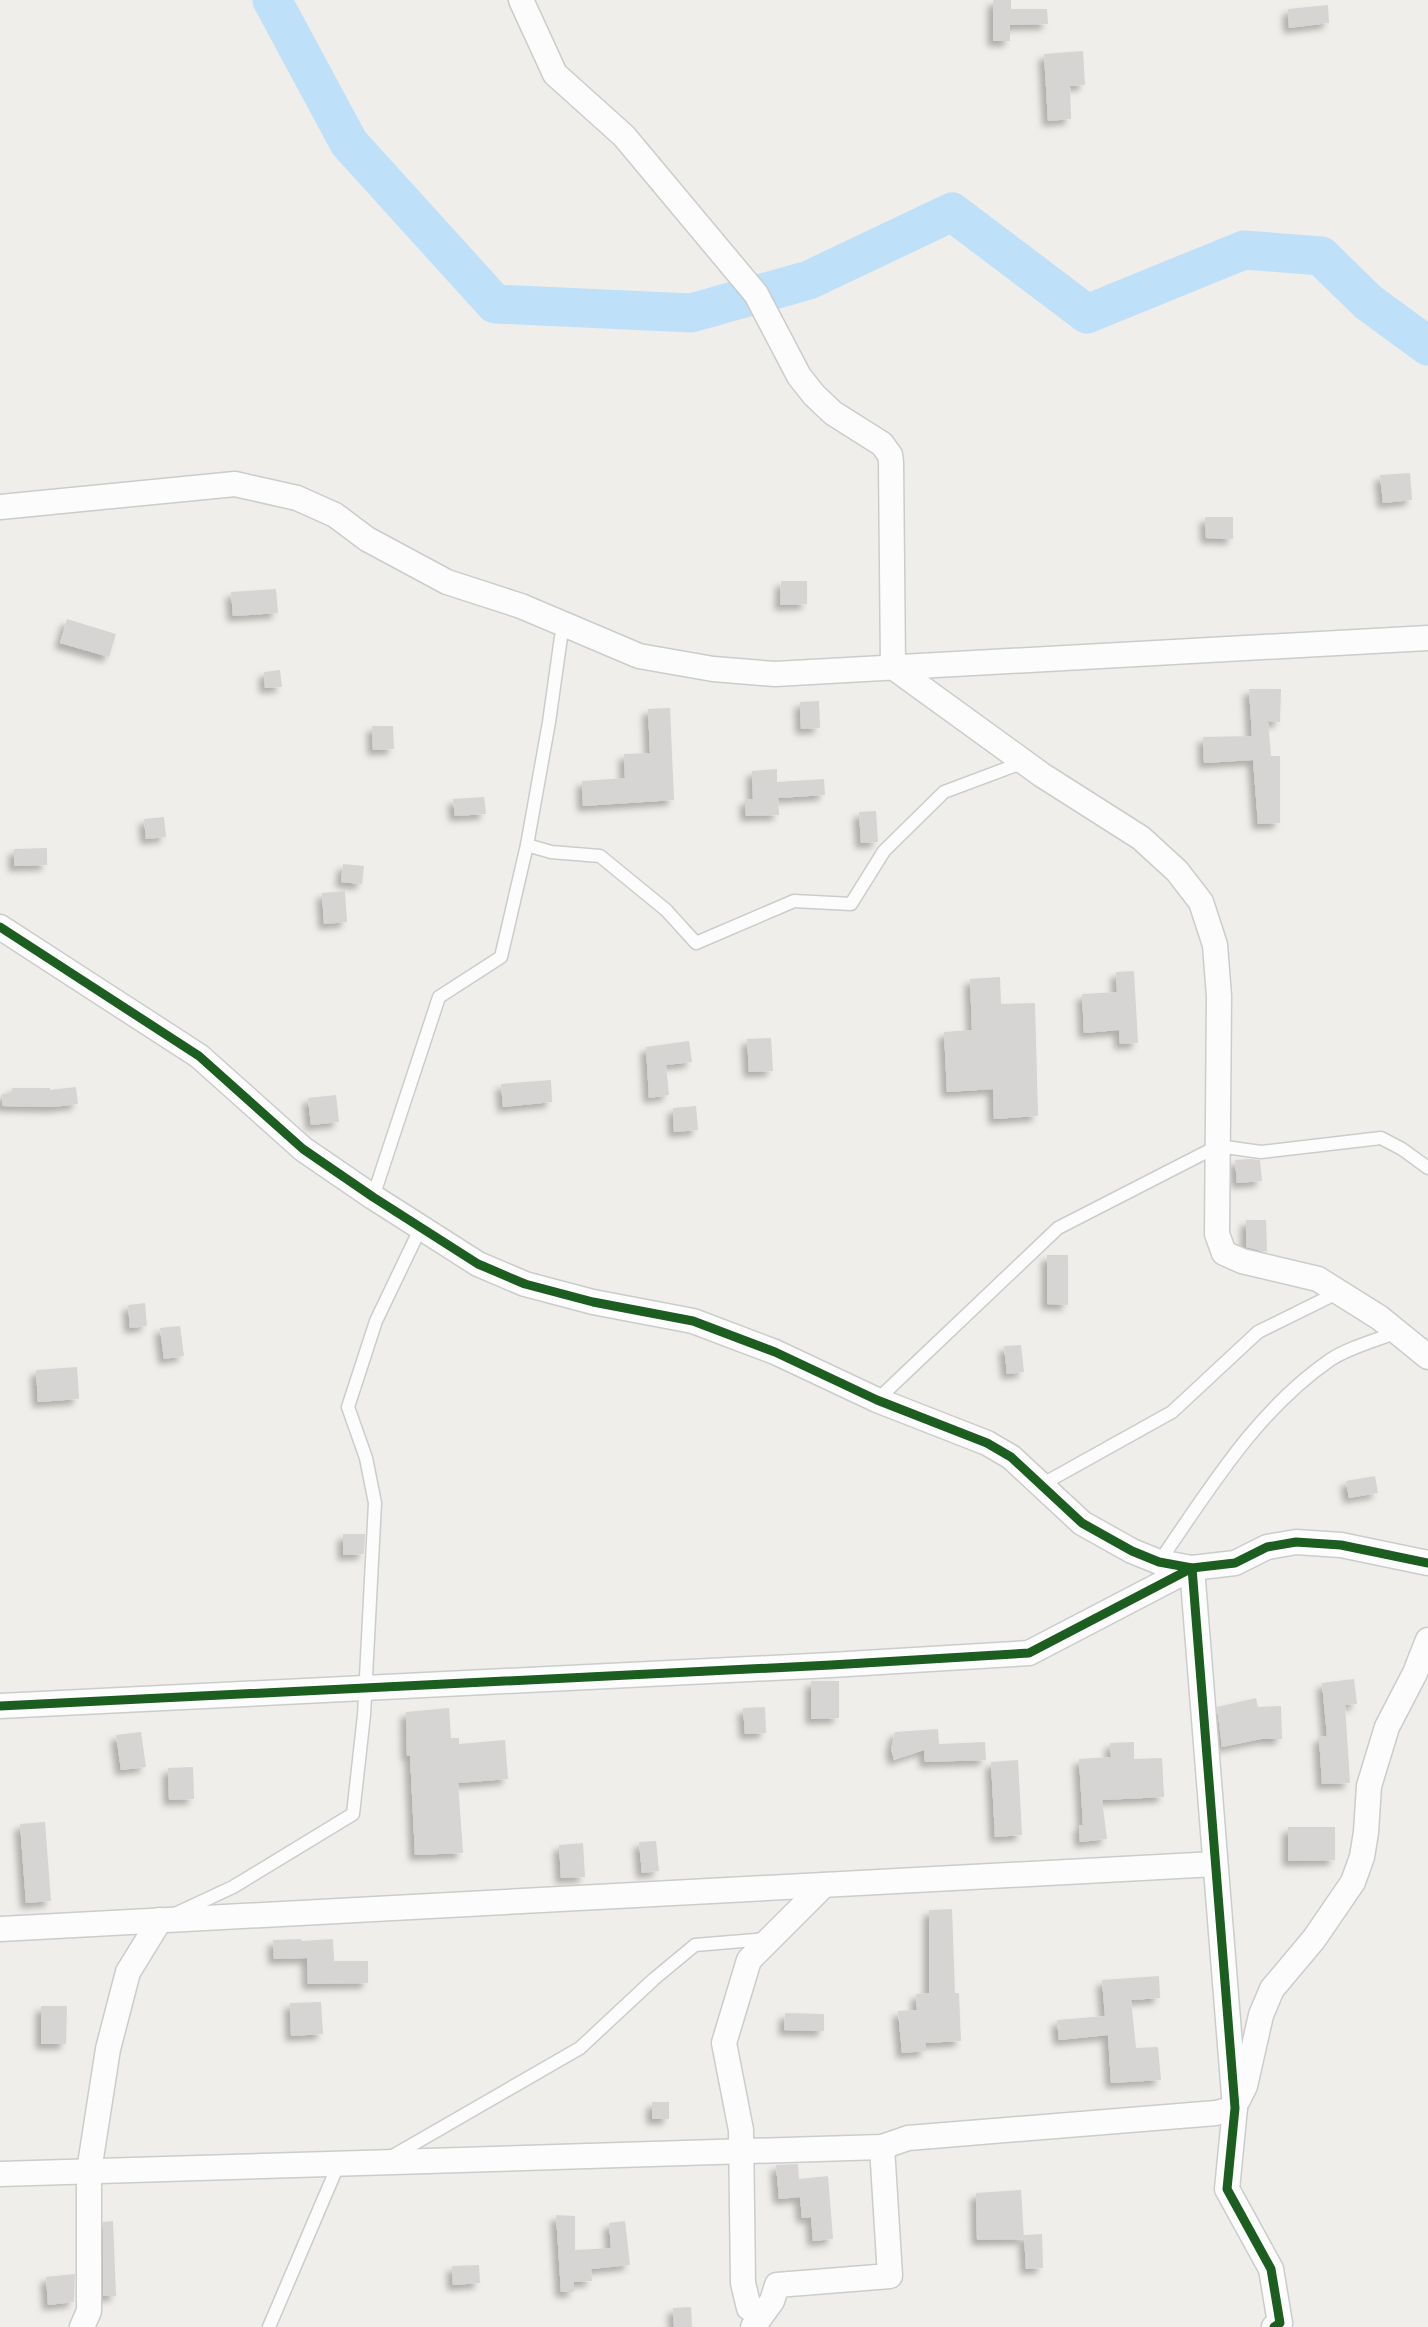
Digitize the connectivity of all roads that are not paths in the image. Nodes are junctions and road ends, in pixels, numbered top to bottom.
1 (521, 0) edge
2 (0, 507) edge
3 (567, 626) junction
4 (1428, 638) edge
5 (893, 667) junction
6 (1024, 762) junction
7 (527, 845) junction
8 (0, 927) edge
9 (1218, 1146) junction
10 (1428, 1168) edge
11 (373, 1197) junction
12 (421, 1227) junction
13 (1338, 1292) junction
14 (1397, 1332) junction
15 (1428, 1357) edge
16 (877, 1400) junction
17 (1041, 1485) junction
18 (1159, 1562) junction
19 (1428, 1563) edge
20 (1192, 1568) junction
21 (1428, 1640) edge
22 (366, 1688) junction
23 (0, 1706) edge
24 (1215, 1864) junction
25 (824, 1885) junction
26 (160, 1920) junction
27 (0, 1929) edge
28 (771, 1939) junction
29 (1235, 2108) junction
30 (882, 2146) junction
31 (741, 2151) junction
32 (383, 2162) junction
33 (339, 2163) junction
34 (89, 2171) junction
35 (0, 2174) edge
36 (751, 2318) edge
37 (82, 2327) edge
38 (269, 2327) edge
39 (1274, 2327) edge

1 - 5 street
2 - 3 street
3 - 5 street
3 - 7 lane
4 - 5 street
5 - 6 street
6 - 7 lane
6 - 9 street
7 - 11 lane
8 - 11 street
9 - 10 lane
9 - 13 street
9 - 16 lane
11 - 12 street
12 - 16 street
12 - 22 lane
13 - 14 street
13 - 17 lane
14 - 15 street
14 - 18 lane
16 - 17 street
17 - 18 street
18 - 20 street
19 - 20 street
20 - 22 street
20 - 24 street
21 - 29 street
22 - 23 street
22 - 26 lane
24 - 25 street
24 - 29 street
25 - 26 street
25 - 28 street
26 - 27 street
26 - 34 street
28 - 31 street
28 - 32 lane
29 - 30 street
29 - 39 street
30 - 31 street
30 - 36 street
31 - 32 street
31 - 36 street
32 - 33 street
33 - 34 street
33 - 38 lane
34 - 35 street
34 - 37 street

